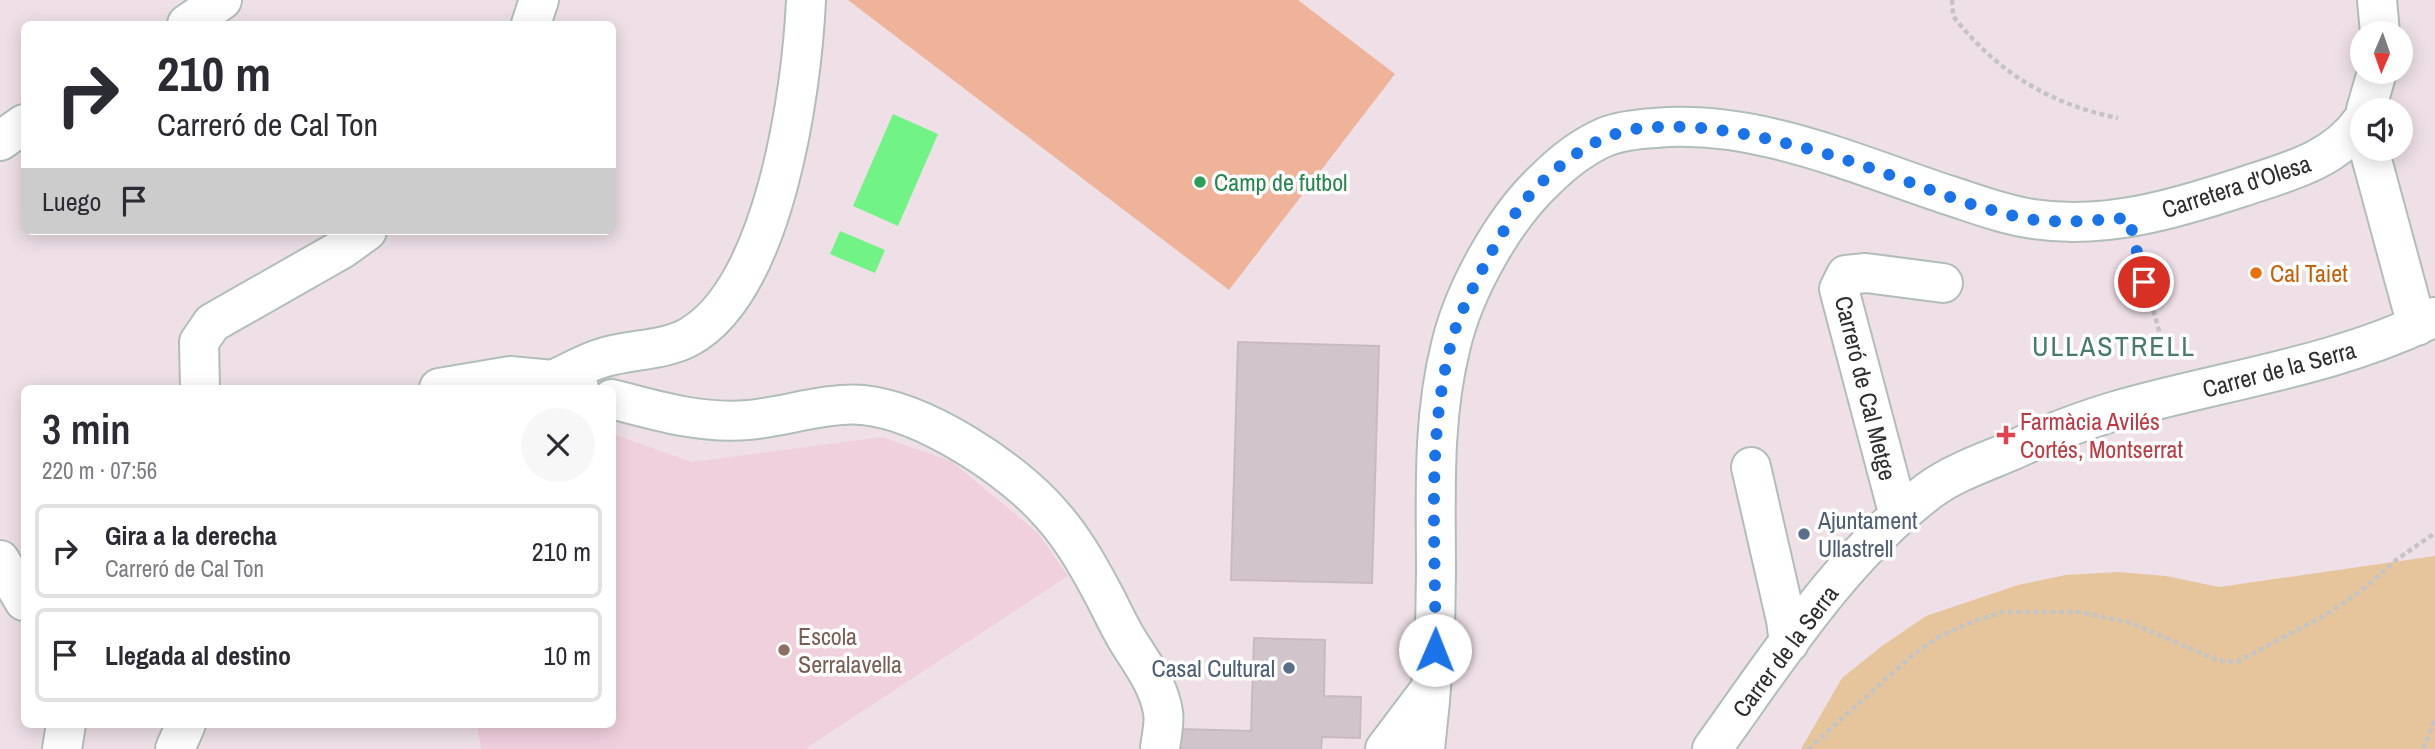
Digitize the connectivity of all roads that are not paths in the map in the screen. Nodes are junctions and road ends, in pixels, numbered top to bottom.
1 (222, 0) edge
2 (540, 0) edge
3 (806, 0) edge
4 (2377, 0) edge
5 (191, 21) edge
6 (532, 21) edge
7 (2380, 21) edge
8 (21, 126) edge
9 (2350, 137) edge
10 (0, 141) edge
11 (2373, 161) edge
12 (361, 235) edge
13 (1943, 283) dead end
14 (2426, 321) edge
15 (567, 384) edge
16 (200, 385) edge
17 (457, 385) edge
18 (616, 399) edge
19 (1751, 467) dead end
20 (1899, 516) junction
21 (0, 560) edge
22 (21, 596) edge
23 (1789, 643) junction
24 (1431, 688) junction
25 (65, 728) edge
26 (184, 728) edge
27 (62, 749) edge
28 (175, 749) edge
29 (1160, 749) edge
30 (1385, 749) edge
31 (1425, 749) edge
32 (1712, 749) edge

1 - 5 street
2 - 6 street
3 - 15 street
4 - 7 street
8 - 10 street
9 - 24 street, Carretera d'Olesa
11 - 14 street
12 - 16 street
13 - 20 street, Carreró de Cal Metge
14 - 20 street, Carrer de la Serra
15 - 17 street
18 - 29 street
19 - 23 street
20 - 23 street, Carrer de la Serra
21 - 22 street
23 - 32 street, Carrer de la Serra
24 - 30 street
24 - 31 street, Carretera d'Olesa
25 - 27 street
26 - 28 street

